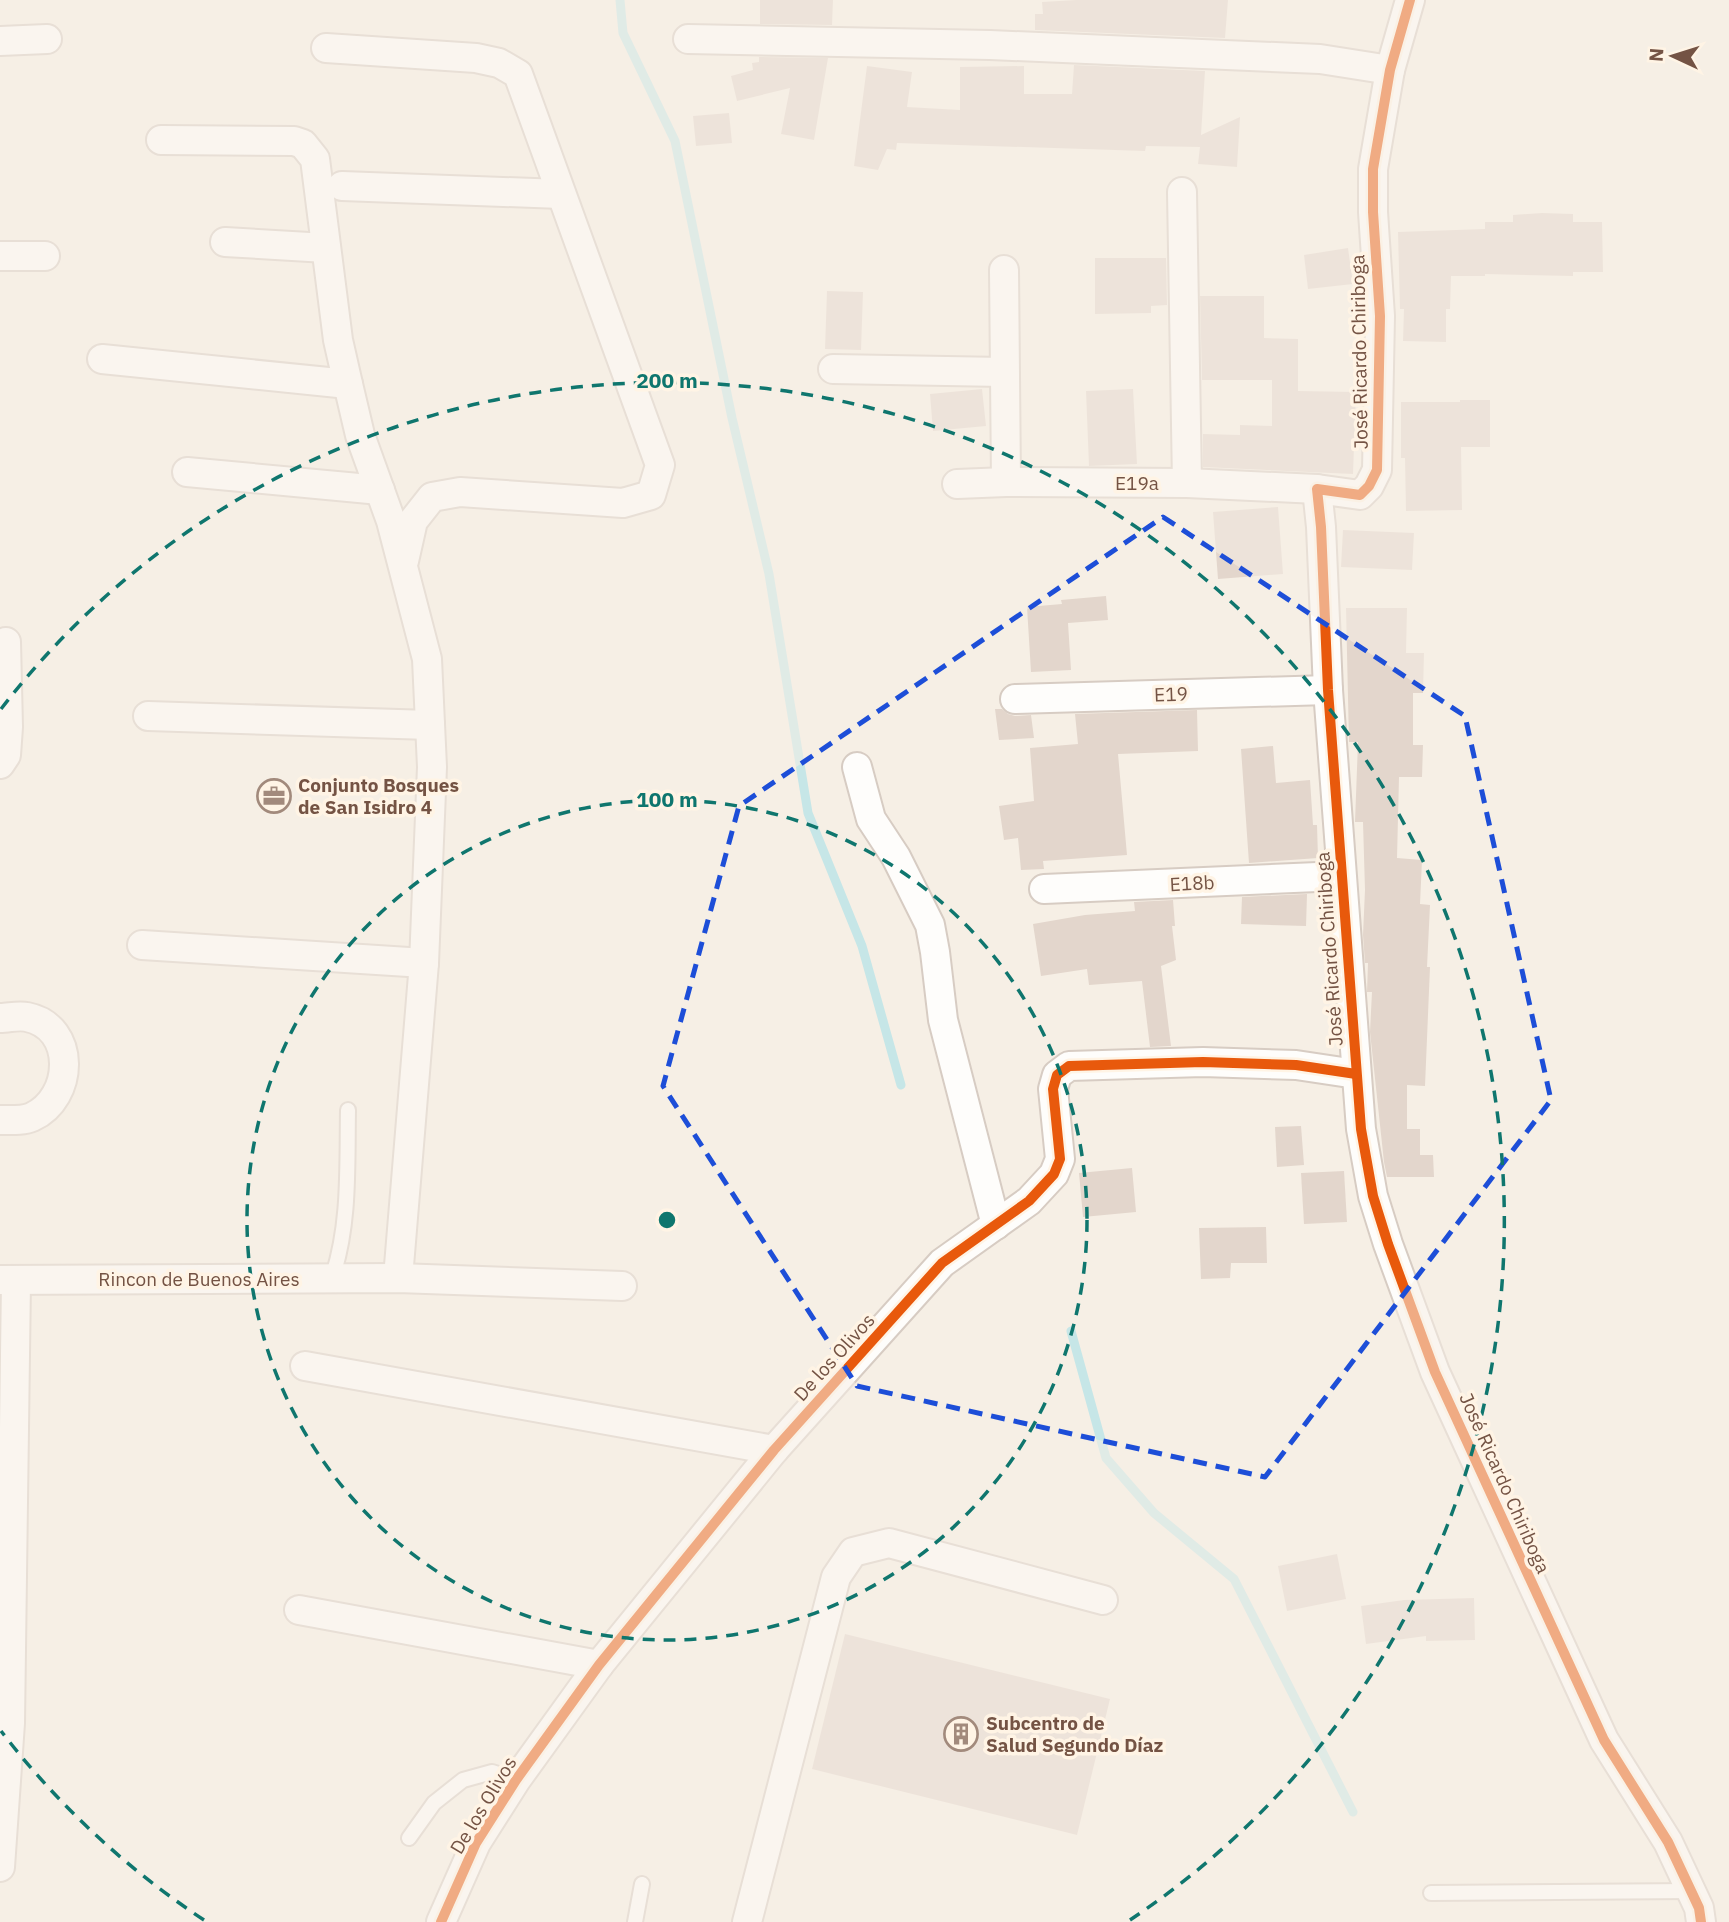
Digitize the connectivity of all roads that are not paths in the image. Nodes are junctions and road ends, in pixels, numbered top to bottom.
1 (1410, 0) edge
2 (47, 39) dead end
3 (688, 39) dead end
4 (0, 40) edge
5 (327, 48) dead end
6 (1390, 70) junction
7 (161, 140) dead end
8 (342, 186) dead end
9 (1182, 192) dead end
10 (561, 194) junction
11 (225, 242) dead end
12 (327, 248) junction
13 (0, 256) edge
14 (45, 256) dead end
15 (1004, 270) dead end
16 (102, 359) dead end
17 (833, 369) dead end
18 (1003, 372) junction
19 (348, 384) junction
20 (187, 472) dead end
21 (1006, 482) junction
22 (957, 484) dead end
23 (1187, 484) junction
24 (1317, 489) junction
25 (380, 490) junction
26 (403, 567) junction
27 (6, 642) dead end
28 (1328, 690) junction
29 (1015, 699) dead end
30 (148, 716) dead end
31 (430, 725) junction
32 (0, 764) edge
33 (857, 767) dead end
34 (1341, 876) junction
35 (1044, 889) dead end
36 (142, 945) dead end
37 (424, 962) junction
38 (0, 1018) edge
39 (1356, 1074) junction
40 (348, 1110) dead end
41 (0, 1120) edge
42 (996, 1225) junction
43 (332, 1278) junction
44 (398, 1278) junction
45 (8, 1281) edge
46 (622, 1286) dead end
47 (305, 1366) dead end
48 (774, 1450) junction
49 (1103, 1600) dead end
50 (299, 1610) dead end
51 (599, 1665) junction
52 (5, 1724) edge
53 (516, 1780) junction
54 (409, 1838) dead end
55 (0, 1867) edge
56 (642, 1884) dead end
57 (1692, 1891) junction
58 (1431, 1893) dead end
59 (441, 1922) edge
60 (635, 1922) edge
61 (747, 1922) edge
62 (1702, 1922) edge

1 - 6 street, José Ricardo Chiriboga
2 - 4 street
3 - 6 street
5 - 10 street
6 - 24 street, José Ricardo Chiriboga
7 - 12 street
8 - 10 street
9 - 23 street
10 - 26 street
11 - 12 street
12 - 19 street
13 - 14 street
15 - 18 street
16 - 19 street
17 - 18 street
18 - 21 street
19 - 25 street
20 - 25 street
21 - 22 street, E19a
21 - 23 street, E19a
23 - 24 street, E19a
24 - 28 street, José Ricardo Chiriboga
25 - 26 street
26 - 31 street
27 - 32 street
28 - 29 street, E19
28 - 34 street, José Ricardo Chiriboga
30 - 31 street
31 - 37 street
33 - 42 street
34 - 35 street, E18b
34 - 39 street, José Ricardo Chiriboga
36 - 37 street
37 - 44 street
38 - 41 street
39 - 42 street, De los Olivos
39 - 57 street, José Ricardo Chiriboga
40 - 43 lane
42 - 48 street, De los Olivos
43 - 44 street, Rincon de Buenos Aires
43 - 45 street, Rincon de Buenos Aires
44 - 46 street, Rincon de Buenos Aires
45 - 52 street
47 - 48 street
48 - 51 street, De los Olivos
49 - 61 street
50 - 51 street
51 - 53 street, De los Olivos
52 - 55 street
53 - 54 lane
53 - 59 street, De los Olivos
56 - 60 lane
57 - 58 lane
57 - 62 street, José Ricardo Chiriboga

